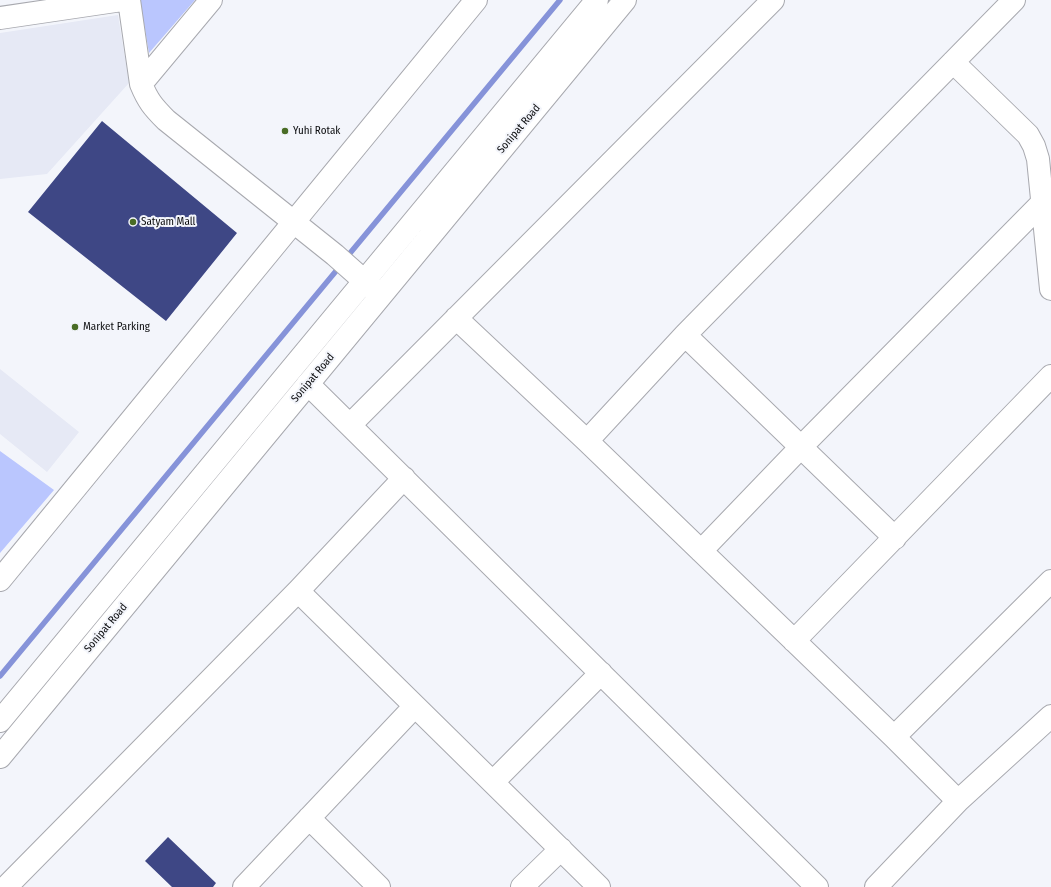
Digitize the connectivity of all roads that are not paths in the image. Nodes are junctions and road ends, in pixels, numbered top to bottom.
1 (122, 0) edge
2 (129, 0) edge
3 (211, 0) edge
4 (476, 0) edge
5 (597, 0) edge
6 (626, 0) edge
7 (773, 0) edge
8 (1014, 0) edge
9 (0, 18) edge
10 (953, 62) junction
11 (141, 84) junction
12 (1042, 202) junction
13 (294, 222) junction
14 (358, 276) junction
15 (1051, 289) edge
16 (381, 296) junction
17 (456, 318) junction
18 (685, 335) junction
19 (1051, 376) edge
20 (308, 384) junction
21 (350, 425) junction
22 (587, 441) junction
23 (801, 447) junction
24 (404, 478) junction
25 (895, 538) junction
26 (701, 551) junction
27 (0, 580) edge
28 (1051, 581) edge
29 (298, 591) junction
30 (794, 642) junction
31 (601, 673) junction
32 (415, 706) junction
33 (1051, 716) edge
34 (0, 721) edge
35 (894, 737) junction
36 (0, 756) edge
37 (493, 782) junction
38 (958, 801) junction
39 (309, 818) junction
40 (561, 849) junction
41 (6, 887) edge
42 (244, 887) edge
43 (379, 887) edge
44 (522, 887) edge
45 (599, 887) edge
46 (817, 887) edge
47 (876, 887) edge

1 - 9 street
2 - 11 street
3 - 11 street
4 - 13 street
5 - 14 street, Sonipat Road
6 - 16 street, Sonipat Road
7 - 17 street
8 - 10 street
10 - 12 street
10 - 18 street
11 - 13 street
12 - 15 street
12 - 23 street
13 - 14 street
13 - 27 street
14 - 16 street
14 - 34 street, Sonipat Road
16 - 20 street, Sonipat Road
17 - 21 street
17 - 22 street
18 - 22 street
18 - 23 street
19 - 25 street
20 - 21 street
20 - 36 street, Sonipat Road
21 - 24 street
22 - 26 street
23 - 25 street
23 - 26 street
24 - 29 street
24 - 31 street
25 - 30 street
26 - 30 street
28 - 35 street
29 - 32 street
29 - 41 street
30 - 35 street
31 - 37 street
31 - 46 street
32 - 37 street
32 - 39 street
33 - 38 street
35 - 38 street
37 - 40 street
38 - 47 street
39 - 42 street
39 - 43 street
40 - 44 street
40 - 45 street

